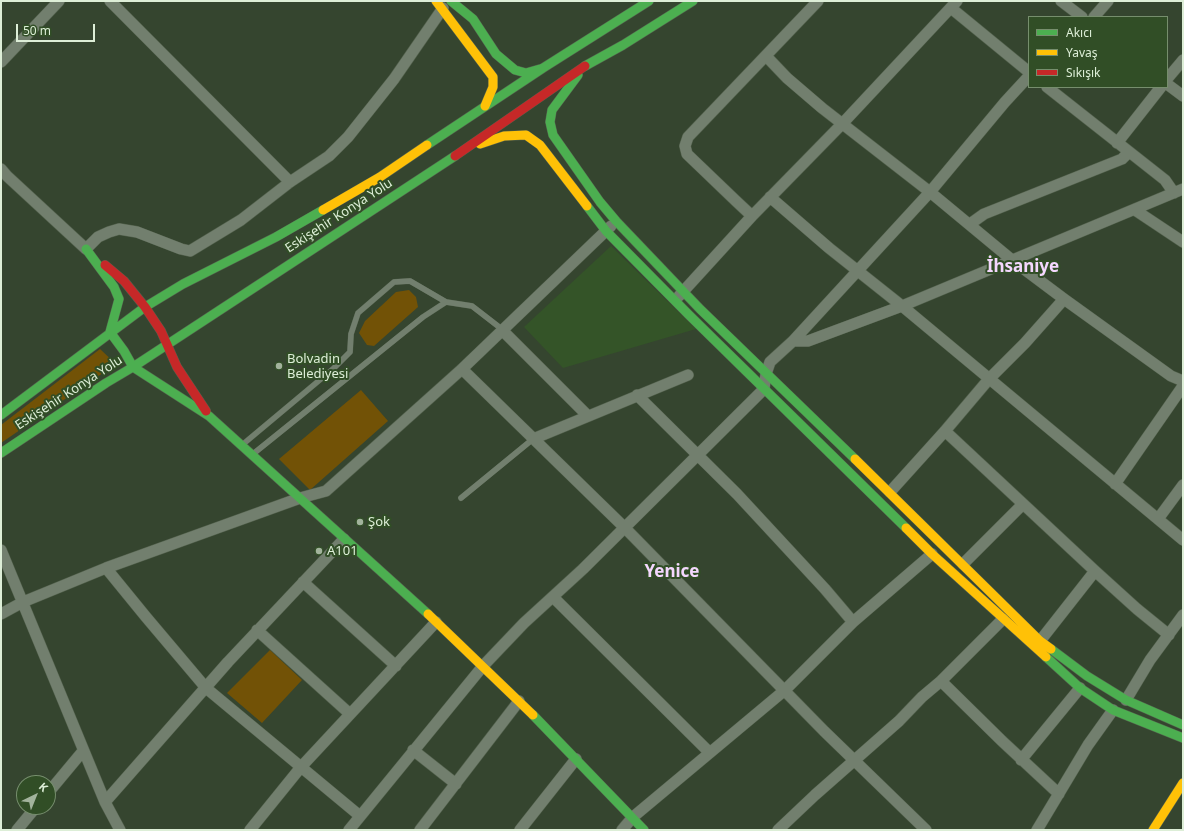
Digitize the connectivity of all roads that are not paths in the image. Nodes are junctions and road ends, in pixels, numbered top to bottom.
1 (59, 1) edge
2 (110, 1) edge
3 (451, 1) edge
4 (649, 1) edge
5 (692, 1) edge
6 (818, 1) edge
7 (1061, 1) edge
8 (1108, 1) edge
9 (954, 4) edge
10 (439, 5) edge
11 (1081, 16) edge
12 (1095, 16) edge
13 (766, 56) junction
14 (1183, 60) edge
15 (1, 62) edge
16 (543, 68) junction
17 (582, 68) junction
18 (1028, 71) edge
19 (1028, 77) edge
20 (1168, 78) edge
21 (1168, 85) edge
22 (1048, 88) edge
23 (1160, 88) edge
24 (1183, 96) edge
25 (485, 106) junction
26 (842, 124) junction
27 (1117, 143) junction
28 (468, 148) junction
29 (1129, 152) junction
30 (1, 169) edge
31 (290, 182) junction
32 (1179, 191) edge
33 (930, 192) junction
34 (770, 197) junction
35 (1135, 210) junction
36 (752, 216) junction
37 (616, 221) junction
38 (970, 224) junction
39 (606, 231) junction
40 (1183, 242) edge
41 (86, 249) junction
42 (1012, 260) junction
43 (858, 270) junction
44 (684, 292) junction
45 (1064, 299) junction
46 (674, 300) junction
47 (446, 302) junction
48 (902, 306) junction
49 (145, 307) junction
50 (503, 331) junction
51 (110, 332) junction
52 (793, 341) junction
53 (166, 344) junction
54 (133, 367) junction
55 (462, 369) junction
56 (766, 374) junction
57 (688, 375) dead end
58 (989, 379) junction
59 (1183, 381) edge
60 (1183, 386) edge
61 (764, 389) junction
62 (637, 395) junction
63 (1, 415) edge
64 (209, 416) junction
65 (588, 416) junction
66 (945, 431) junction
67 (533, 439) junction
68 (242, 445) junction
69 (1, 453) edge
70 (252, 454) junction
71 (698, 456) junction
72 (1115, 484) junction
73 (1183, 485) edge
74 (890, 492) junction
75 (300, 498) junction
76 (461, 498) dead end
77 (1023, 504) junction
78 (1158, 518) junction
79 (625, 528) junction
80 (344, 539) junction
81 (1183, 540) edge
82 (1, 550) edge
83 (932, 554) junction
84 (963, 564) junction
85 (106, 568) junction
86 (1095, 571) junction
87 (303, 582) junction
88 (553, 597) junction
89 (23, 602) junction
90 (1, 614) edge
91 (1183, 615) edge
92 (1003, 619) junction
93 (436, 622) junction
94 (853, 622) junction
95 (257, 630) junction
96 (1170, 635) junction
97 (1040, 641) junction
98 (396, 666) junction
99 (483, 666) junction
100 (941, 681) junction
101 (206, 688) junction
102 (1080, 688) junction
103 (785, 690) junction
104 (519, 700) junction
105 (1126, 700) junction
106 (1113, 710) junction
107 (350, 714) junction
108 (1183, 725) edge
109 (1183, 738) edge
110 (413, 750) junction
111 (83, 751) junction
112 (709, 752) junction
113 (576, 759) junction
114 (1022, 760) junction
115 (854, 761) junction
116 (301, 767) junction
117 (56, 783) edge
118 (1183, 783) edge
119 (456, 784) junction
120 (1059, 794) junction
121 (105, 802) junction
122 (29, 815) edge
123 (360, 816) junction
124 (632, 817) junction
125 (17, 830) edge
126 (120, 830) edge
127 (250, 830) edge
128 (349, 830) edge
129 (420, 830) edge
130 (520, 830) edge
131 (622, 830) edge
132 (644, 830) edge
133 (778, 830) edge
134 (926, 830) edge
135 (1037, 830) edge
136 (1153, 830) edge

1 - 15 street
2 - 31 street
3 - 16 main road
4 - 16 main road, Eskişehir Konya Yolu
5 - 17 main road, Eskişehir Konya Yolu
6 - 13 street
7 - 11 street
8 - 12 street
9 - 18 street
9 - 26 street
10 - 25 main road
10 - 31 street
13 - 26 street
13 - 36 street
14 - 20 street
16 - 25 main road, Eskişehir Konya Yolu
17 - 28 main road, Eskişehir Konya Yolu
17 - 37 main road
19 - 33 street
21 - 24 street
22 - 27 street
23 - 27 street
25 - 49 main road, Eskişehir Konya Yolu
26 - 33 street
26 - 34 street
27 - 29 street
28 - 39 main road
28 - 53 main road, Eskişehir Konya Yolu
29 - 32 street
29 - 38 street
30 - 41 street
31 - 41 street
32 - 35 street
33 - 38 street
33 - 43 street
34 - 36 street
34 - 43 street
35 - 40 street
35 - 42 street
36 - 44 street
37 - 39 street
37 - 44 main road
38 - 42 street
39 - 46 main road
39 - 50 street
41 - 49 main road
41 - 51 main road
42 - 45 street
42 - 48 street
43 - 48 street
43 - 52 street
44 - 46 street
44 - 56 main road
45 - 58 street
45 - 59 street
46 - 61 main road
47 - 50 lane
47 - 68 lane
47 - 70 lane
48 - 52 street
48 - 58 street
49 - 51 main road, Eskişehir Konya Yolu
49 - 53 main road
50 - 55 street
50 - 65 street
51 - 54 main road
51 - 63 main road, Eskişehir Konya Yolu
52 - 56 street
53 - 54 main road, Eskişehir Konya Yolu
53 - 64 main road
54 - 64 main road
54 - 69 main road, Eskişehir Konya Yolu
55 - 67 street
55 - 75 street
56 - 61 street
56 - 74 main road
57 - 62 street
58 - 66 street
58 - 72 street
60 - 72 street
61 - 71 street
61 - 83 main road
62 - 65 street
62 - 71 street
64 - 68 main road
65 - 67 street
66 - 74 street
66 - 77 street
67 - 76 lane
67 - 79 street
68 - 70 main road
70 - 75 main road
71 - 79 street
71 - 94 street
72 - 78 street
73 - 78 street
74 - 84 main road
75 - 80 main road
75 - 85 street
77 - 84 street
77 - 86 street
78 - 81 street
79 - 88 street
79 - 103 street
80 - 87 street
80 - 93 main road
82 - 89 street
83 - 92 main road
83 - 94 street
84 - 97 main road
85 - 89 street
85 - 101 street
86 - 96 street
86 - 97 street
87 - 95 street
87 - 98 street
88 - 99 street
88 - 112 street
89 - 90 street
89 - 111 street
91 - 96 street
92 - 100 street
92 - 102 main road
93 - 98 street
93 - 99 main road
94 - 103 street
95 - 101 street
95 - 107 street
96 - 105 street
97 - 105 main road
98 - 107 street
99 - 104 main road
99 - 110 street
100 - 114 street
100 - 115 street
101 - 116 street
101 - 121 street
102 - 106 main road
102 - 114 street
103 - 112 street
103 - 115 street
104 - 113 main road
104 - 119 street
105 - 108 main road
106 - 109 main road
106 - 120 street
107 - 116 street
110 - 119 street
110 - 123 street
111 - 117 street
111 - 121 street
112 - 124 street
113 - 124 main road
113 - 130 street
114 - 120 street
115 - 133 street
115 - 134 street
116 - 123 street
116 - 127 street
118 - 136 main road
119 - 129 street
120 - 135 street
121 - 126 street
122 - 125 street
123 - 128 street
124 - 131 street
124 - 132 main road

